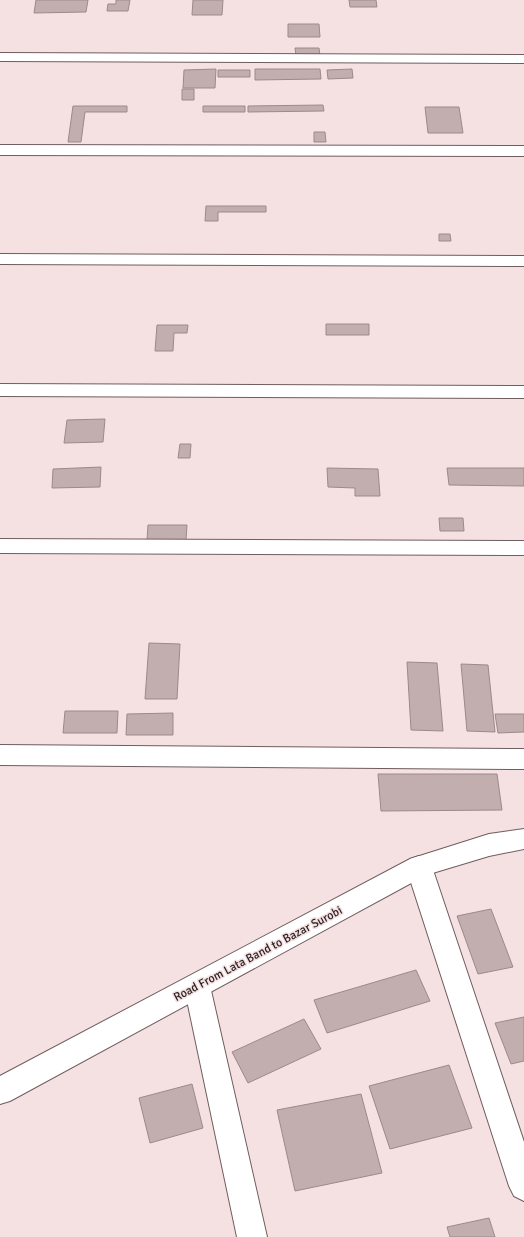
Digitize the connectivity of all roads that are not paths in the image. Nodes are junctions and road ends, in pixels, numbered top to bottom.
1 (0, 57) edge
2 (524, 59) edge
3 (0, 150) edge
4 (524, 151) edge
5 (0, 259) edge
6 (524, 261) edge
7 (0, 390) edge
8 (524, 392) edge
9 (0, 546) edge
10 (524, 548) edge
11 (0, 755) edge
12 (524, 759) edge
13 (524, 839) edge
14 (419, 867) junction
15 (198, 986) junction
16 (0, 1091) edge
17 (524, 1186) edge
18 (252, 1237) edge

1 - 2 street
3 - 4 street
5 - 6 street
7 - 8 street
9 - 10 street
11 - 12 street
13 - 14 street, Road From Lata Band to Bazar Surobi
14 - 15 street, Road From Lata Band to Bazar Surobi
14 - 17 street
15 - 16 street, Road From Lata Band to Bazar Surobi
15 - 18 street

